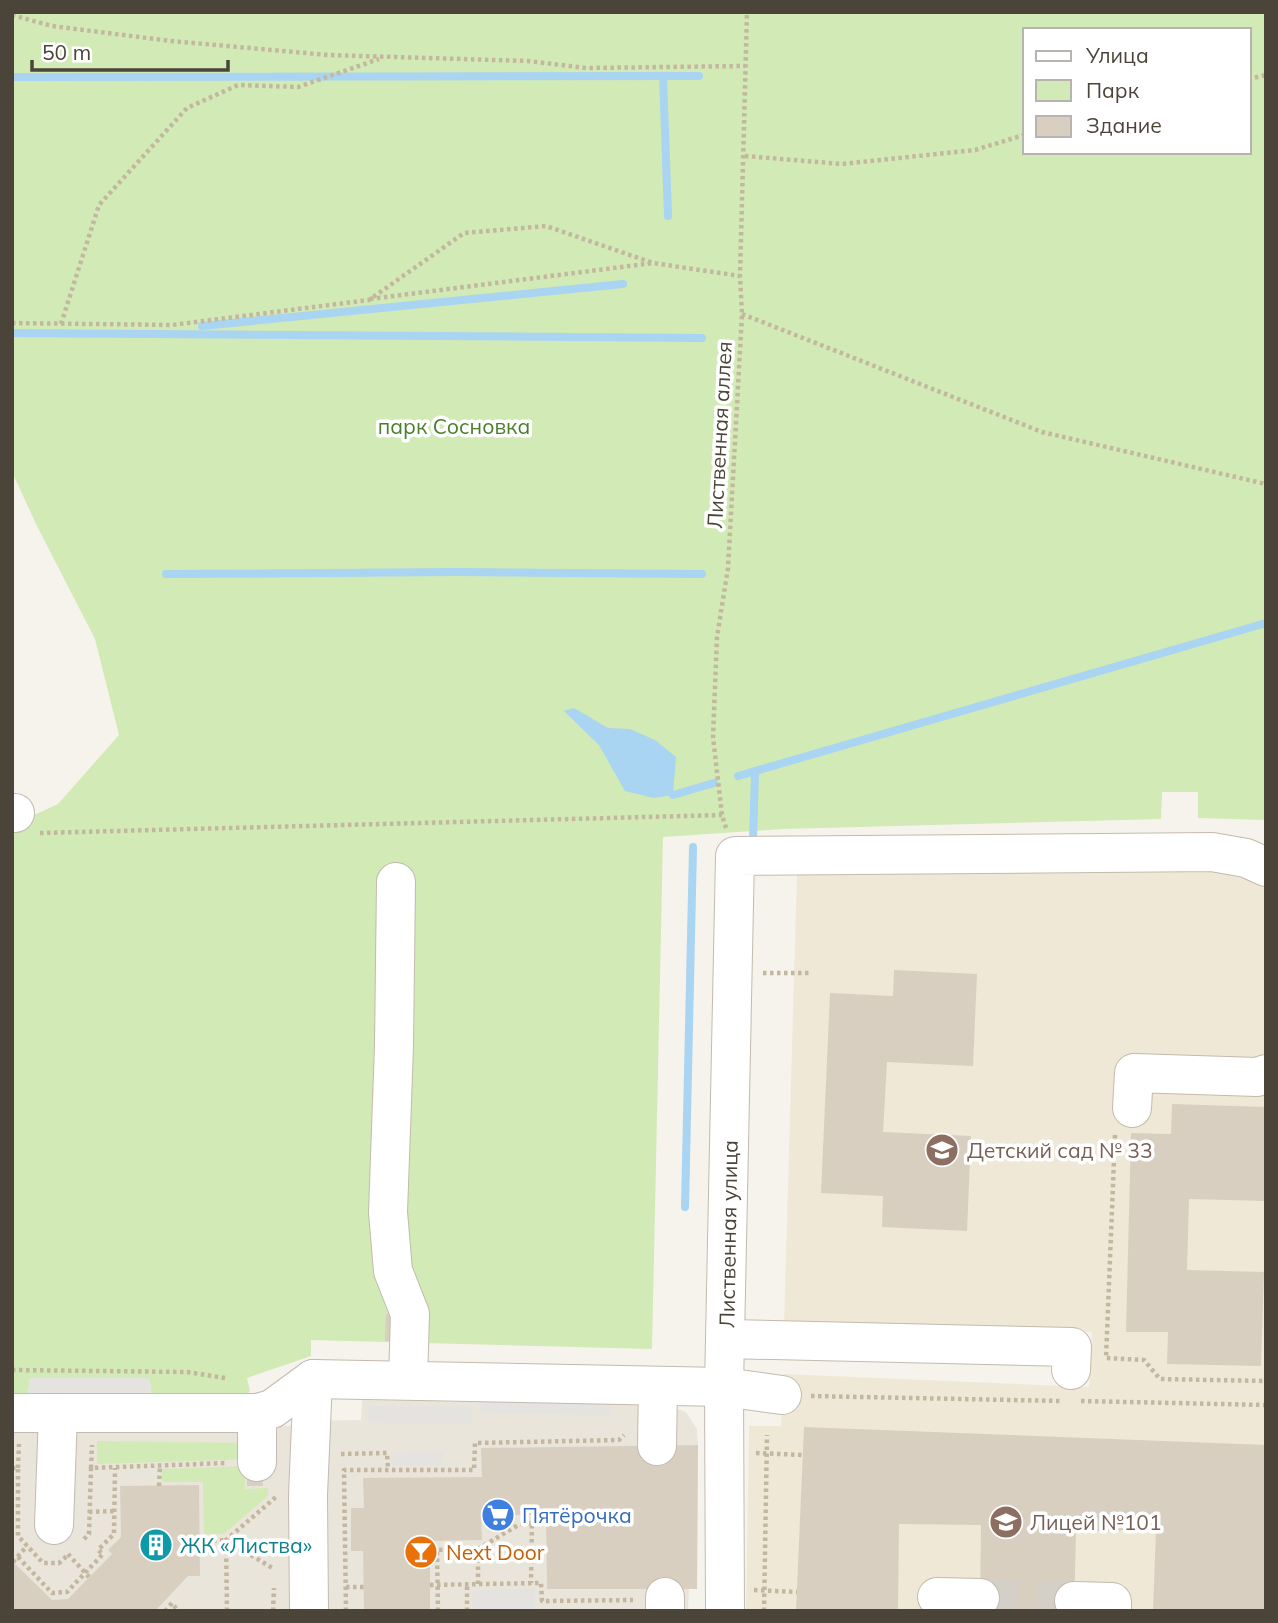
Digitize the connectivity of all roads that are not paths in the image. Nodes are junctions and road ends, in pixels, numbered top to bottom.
1 (1266, 867) edge
2 (396, 883) dead end
3 (1266, 1074) edge
4 (1132, 1108) road end
5 (726, 1339) junction
6 (1071, 1370) dead end
7 (313, 1379) junction
8 (408, 1380) junction
9 (658, 1386) junction
10 (724, 1387) junction
11 (782, 1395) road end
12 (58, 1413) junction
13 (257, 1413) junction
14 (15, 1424) edge
15 (642, 1440) road end
16 (258, 1459) road end
17 (61, 1543) road end
18 (937, 1597) dead end
19 (980, 1598) tunnel mouth
20 (736, 1600) edge
21 (1074, 1601) tunnel mouth
22 (309, 1611) edge
23 (1112, 1611) edge

1 - 5 street, Лиственная улица
2 - 8 street
3 - 4 street
5 - 6 street
5 - 10 street, Лиственная улица
7 - 8 street
7 - 13 street
7 - 22 street
8 - 9 street
9 - 10 street
9 - 15 street
10 - 11 street
10 - 20 street, Лиственная улица
12 - 13 street
12 - 14 street
12 - 17 street
13 - 16 street
18 - 19 street
21 - 23 street

